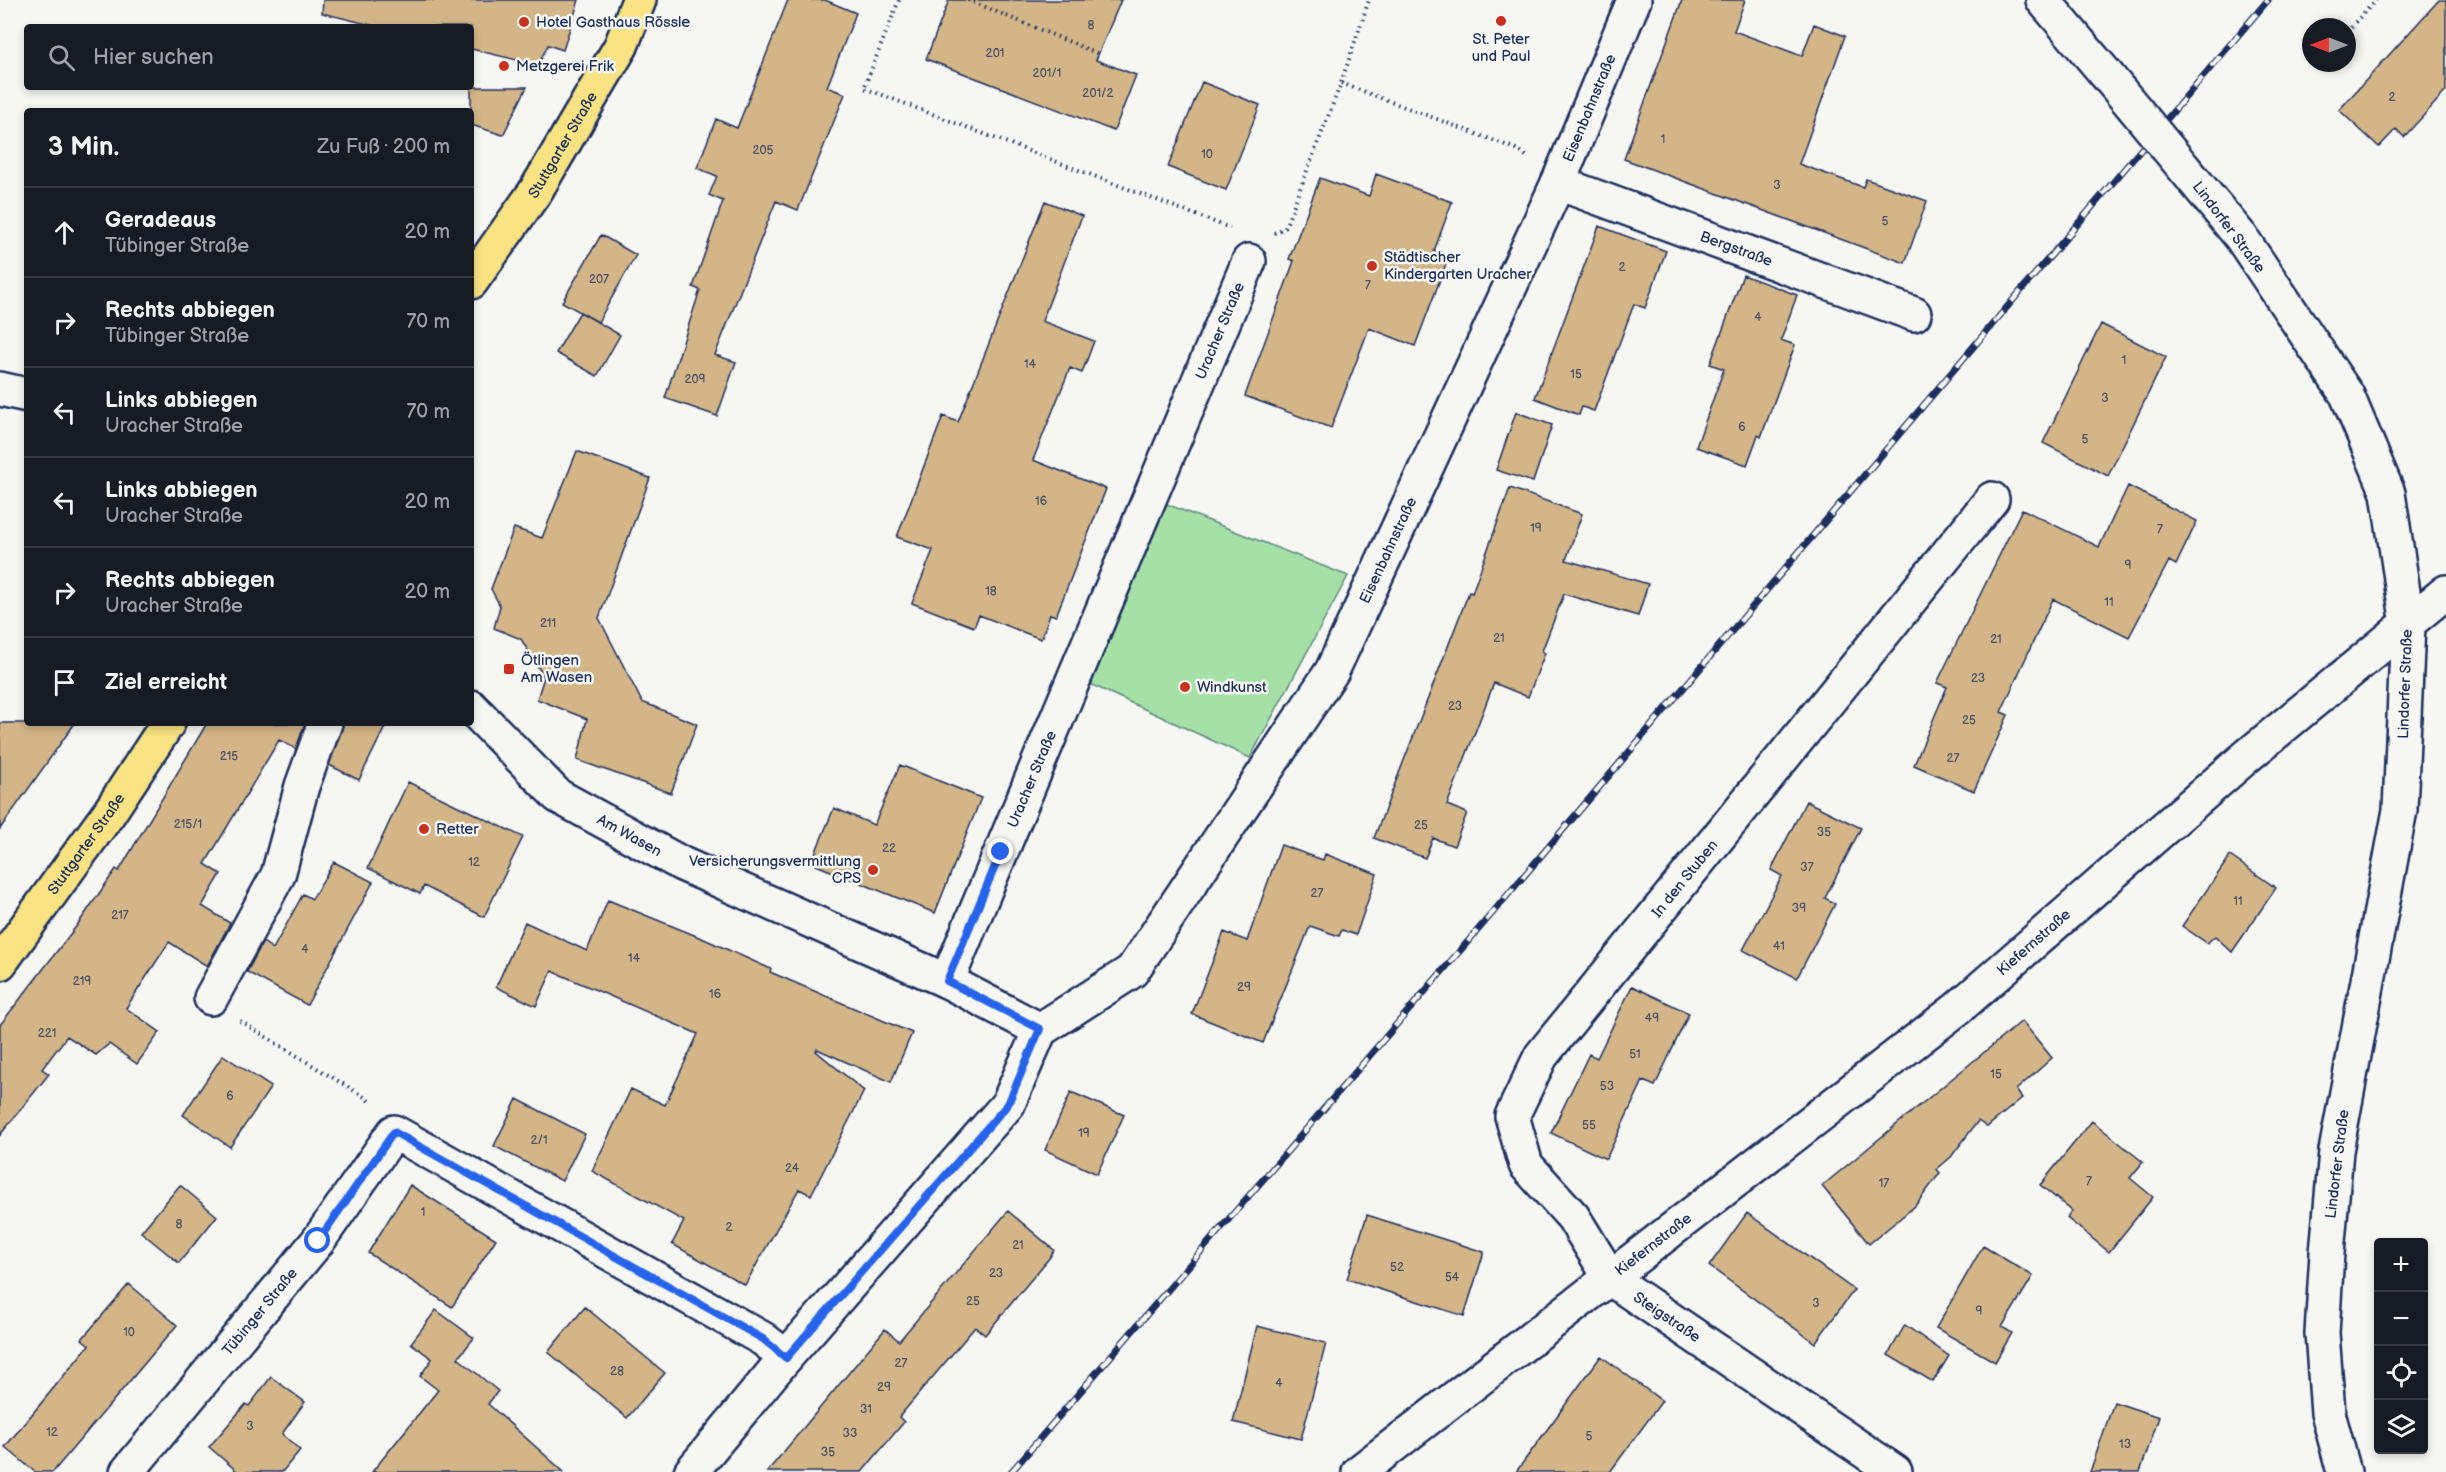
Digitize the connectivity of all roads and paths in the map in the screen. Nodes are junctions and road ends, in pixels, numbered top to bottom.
1 (639, 0) edge
2 (899, 0) edge
3 (968, 0) edge
4 (1369, 0) edge
5 (1634, 0) edge
6 (2043, 0) edge
7 (2376, 0) edge
8 (2356, 21) edge
9 (1099, 54) dead end
10 (1341, 83) junction
11 (1558, 183) junction
12 (1254, 250) junction
13 (474, 278) edge
14 (1914, 314) dead end
15 (0, 389) edge
16 (24, 394) edge
17 (1992, 499) dead end
18 (2446, 592) edge
19 (2408, 625) junction
20 (474, 710) edge
21 (166, 726) edge
22 (325, 726) edge
23 (0, 963) edge
24 (947, 981) junction
25 (211, 998) joint
26 (1040, 1029) junction
27 (394, 1132) junction
28 (1611, 1279) junction
29 (786, 1358) junction
30 (127, 1472) edge
31 (691, 1472) edge
32 (1359, 1472) edge
33 (1895, 1472) edge
34 (2344, 1472) edge

1 - 13 main road, Stuttgarter Straße
2 - 12 path
3 - 9 path
4 - 10 path
5 - 11 street, Eisenbahnstraße
6 - 19 street, Lindorfer Straße, bridge
7 - 8 path
10 - 11 path
10 - 12 path
11 - 14 street, Bergstraße
11 - 26 street, Eisenbahnstraße
12 - 24 street, Uracher Straße
15 - 16 street
17 - 28 street, In den Stuben
18 - 19 street, Kiefernstraße
19 - 28 street, Kiefernstraße
19 - 34 street, Lindorfer Straße
20 - 24 street, Am Wasen
21 - 23 main road, Stuttgarter Straße
22 - 25 street
24 - 26 street
25 - 27 path
26 - 29 street
27 - 29 street
27 - 30 street, Tübinger Straße
28 - 32 street
28 - 33 street, Steigstraße
29 - 31 street

